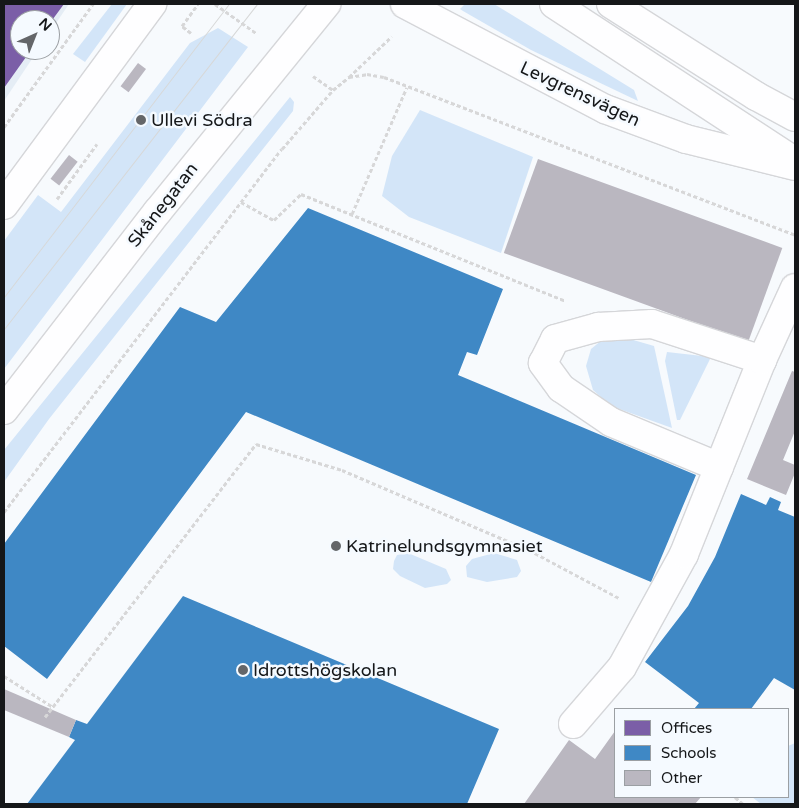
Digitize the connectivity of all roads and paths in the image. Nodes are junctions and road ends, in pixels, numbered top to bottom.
1 (93, 4) edge
2 (152, 4) edge
3 (198, 4) edge
4 (326, 4) edge
5 (554, 4) edge
6 (611, 4) edge
7 (411, 8) edge
8 (191, 33) dead end
9 (349, 77) junction
10 (407, 88) junction
11 (795, 118) edge
12 (4, 127) edge
13 (795, 164) edge
14 (241, 202) junction
15 (4, 205) edge
16 (352, 214) junction
17 (795, 235) edge
18 (795, 288) edge
19 (598, 327) junction
20 (762, 360) junction
21 (4, 410) edge
22 (718, 467) junction
23 (4, 512) edge
24 (650, 615) junction
25 (4, 676) edge
26 (53, 707) junction
27 (45, 717) dead end
28 (573, 724) dead end

1 - 12 path
2 - 15 street
3 - 8 path
4 - 21 street, Skånegatan
5 - 13 street, Levgrensvägen
6 - 11 street
7 - 9 path
7 - 13 street, Levgrensvägen
9 - 10 path
9 - 14 path
10 - 16 path
10 - 17 path
14 - 16 path
14 - 23 path
16 - 19 path
18 - 20 street
19 - 20 street
19 - 22 street
20 - 22 street
22 - 24 street
24 - 26 path
24 - 28 street
25 - 26 path
26 - 27 path

